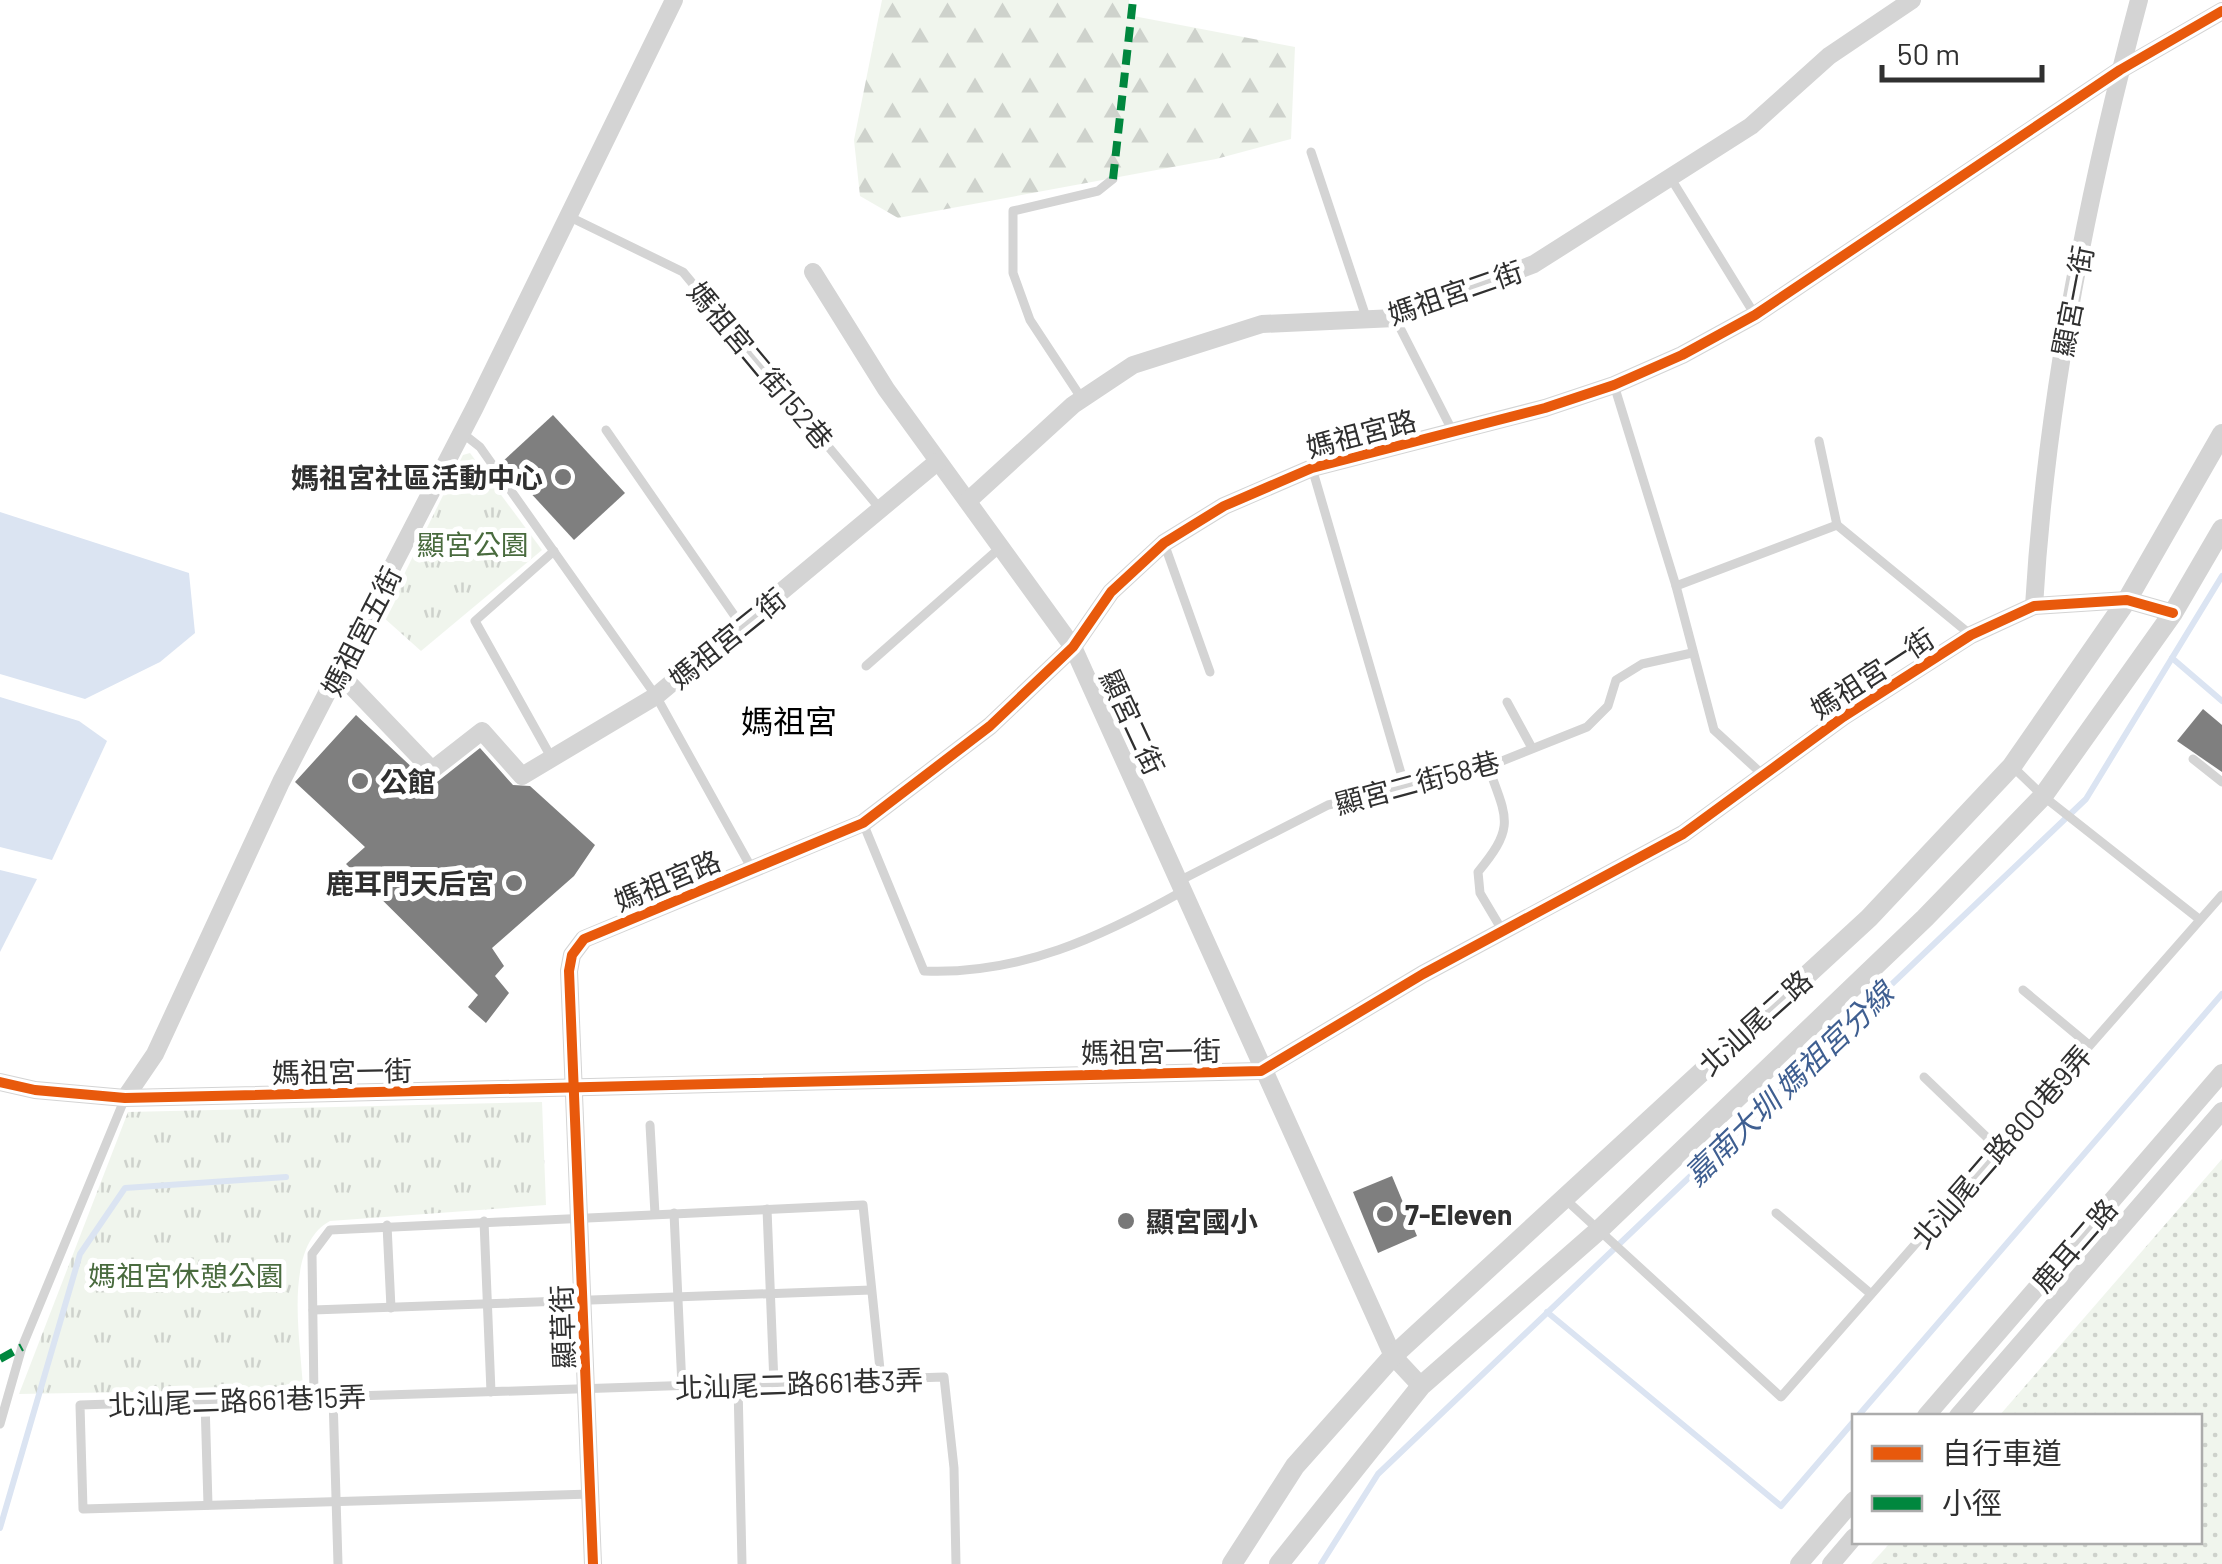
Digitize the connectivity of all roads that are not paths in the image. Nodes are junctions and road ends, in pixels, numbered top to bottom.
1 (674, 0) edge
2 (1912, 0) edge
3 (2138, 0) edge
4 (2222, 11) edge
5 (2120, 70) junction
6 (1311, 152) dead end
7 (1670, 177) junction
8 (1113, 179) dead end
9 (570, 217) junction
10 (813, 272) dead end
11 (1755, 315) junction
12 (1395, 318) junction
13 (1368, 321) junction
14 (1614, 385) junction
15 (1082, 399) junction
16 (606, 430) dead end
17 (461, 432) junction
18 (1453, 432) junction
19 (2222, 434) edge
20 (1818, 441) dead end
21 (937, 462) junction
22 (1312, 468) junction
23 (968, 500) junction
24 (880, 510) junction
25 (1837, 525) junction
26 (2222, 529) edge
27 (1164, 543) junction
28 (1002, 547) junction
29 (554, 551) junction
30 (1676, 586) junction
31 (2128, 600) junction
32 (2034, 606) junction
33 (2172, 613) junction
34 (742, 626) junction
35 (1971, 635) junction
36 (1073, 647) junction
37 (1692, 652) junction
38 (866, 666) dead end
39 (1210, 672) dead end
40 (339, 673) junction
41 (656, 696) junction
42 (1507, 702) dead end
43 (1532, 748) junction
44 (551, 757) junction
45 (2193, 759) dead end
46 (1488, 766) junction
47 (2012, 766) junction
48 (1762, 774) junction
49 (2222, 782) edge
50 (1405, 787) junction
51 (2043, 796) junction
52 (864, 822) junction
53 (752, 869) junction
54 (1183, 885) junction
55 (2222, 895) edge
56 (2199, 919) junction
57 (1502, 930) junction
58 (2023, 990) dead end
59 (2089, 1046) junction
60 (1262, 1071) junction
61 (2222, 1074) edge
62 (1924, 1077) dead end
63 (0, 1082) edge
64 (575, 1088) junction
65 (125, 1098) junction
66 (2222, 1111) edge
67 (650, 1125) dead end
68 (1999, 1150) junction
69 (1562, 1197) junction
70 (767, 1209) junction
71 (1776, 1213) dead end
72 (655, 1214) junction
73 (674, 1214) junction
74 (582, 1218) junction
75 (484, 1221) junction
76 (387, 1225) junction
77 (1600, 1230) junction
78 (872, 1290) junction
79 (770, 1294) junction
80 (1870, 1294) junction
81 (678, 1298) junction
82 (584, 1302) junction
83 (488, 1304) junction
84 (391, 1308) junction
85 (313, 1310) junction
86 (1393, 1356) junction
87 (881, 1380) junction
88 (774, 1384) junction
89 (738, 1385) junction
90 (1421, 1386) junction
91 (682, 1387) junction
92 (587, 1390) junction
93 (492, 1392) junction
94 (314, 1397) junction
95 (333, 1397) junction
96 (205, 1401) junction
97 (1928, 1414) edge
98 (1960, 1414) edge
99 (0, 1424) edge
100 (591, 1494) junction
101 (337, 1500) junction
102 (1852, 1502) edge
103 (208, 1505) junction
104 (1852, 1538) edge
105 (338, 1564) edge
106 (593, 1564) edge
107 (742, 1564) edge
108 (956, 1564) edge
109 (1232, 1564) edge
110 (1279, 1564) edge
111 (1800, 1564) edge
112 (1831, 1564) edge

1 - 9 street, 媽祖宮五街
2 - 7 street, 媽祖宮二街
3 - 5 street, 顯宮一街
4 - 5 street, 媽祖宮路
5 - 11 street, 媽祖宮路
5 - 32 street, 顯宮一街
6 - 13 lane
7 - 11 lane
7 - 12 street, 媽祖宮二街
8 - 15 lane
9 - 17 street, 媽祖宮五街
9 - 24 lane, 媽祖宮二街152巷
10 - 21 street, 顯宮二街
11 - 14 street, 媽祖宮路
12 - 13 street, 媽祖宮二街
12 - 18 lane
13 - 15 street, 媽祖宮二街
14 - 18 street, 媽祖宮路
14 - 30 lane
15 - 23 street, 媽祖宮二街
16 - 34 lane
17 - 29 lane
17 - 40 street, 媽祖宮五街
18 - 22 street, 媽祖宮路
19 - 31 street, 北汕尾二路
20 - 25 lane
21 - 23 street, 顯宮二街
21 - 24 street, 媽祖宮二街
22 - 27 street, 媽祖宮路
22 - 50 lane
23 - 28 street, 顯宮二街
24 - 34 street, 媽祖宮二街
25 - 30 lane
25 - 35 lane
26 - 33 street, 北汕尾二路
27 - 36 street, 媽祖宮路
27 - 39 lane
28 - 36 street, 顯宮二街
28 - 38 lane
29 - 41 lane
29 - 44 lane
30 - 37 lane
31 - 32 street, 媽祖宮一街
31 - 33 street, 媽祖宮一街
31 - 47 street, 北汕尾二路
32 - 35 street, 媽祖宮一街
33 - 51 street, 北汕尾二路
34 - 41 street, 媽祖宮二街
35 - 48 street, 媽祖宮一街
36 - 52 street, 媽祖宮路
36 - 54 street, 顯宮二街
37 - 43 lane, 顯宮二街58巷
37 - 48 lane
40 - 44 street, 媽祖宮二街
40 - 65 street, 媽祖宮五街
41 - 44 street, 媽祖宮二街
41 - 53 lane
42 - 43 lane
43 - 46 lane, 顯宮二街58巷
45 - 49 lane
46 - 50 lane, 顯宮二街58巷
46 - 57 lane
47 - 51 lane
47 - 69 street, 北汕尾二路
48 - 57 street, 媽祖宮一街
50 - 54 lane, 顯宮二街58巷
51 - 56 lane
51 - 77 street, 北汕尾二路
52 - 53 street, 媽祖宮路
52 - 54 lane, 顯宮二街58巷
53 - 64 street, 媽祖宮路
54 - 60 street, 顯宮二街
55 - 56 lane, 北汕尾二路800巷9弄
56 - 59 lane, 北汕尾二路800巷9弄
57 - 60 street, 媽祖宮一街
58 - 59 lane
59 - 68 lane, 北汕尾二路800巷9弄
60 - 64 street, 媽祖宮一街
60 - 86 street, 顯宮二街
61 - 97 street, 鹿耳二路
62 - 68 lane
63 - 65 street, 媽祖宮一街
64 - 65 street, 媽祖宮一街
64 - 74 street, 顯草街
65 - 99 lane
66 - 98 street, 鹿耳二路
67 - 72 lane
68 - 80 lane, 北汕尾二路800巷9弄
69 - 77 lane
69 - 86 street, 北汕尾二路
70 - 73 lane
70 - 78 lane
70 - 79 lane
71 - 80 lane
72 - 73 lane
72 - 74 lane
73 - 81 lane
74 - 75 lane
74 - 82 street, 顯草街
75 - 76 lane
75 - 83 lane
76 - 84 lane
76 - 85 lane
77 - 80 lane, 北汕尾二路800巷9弄
77 - 90 street, 北汕尾二路
78 - 79 lane
78 - 87 lane
79 - 81 lane
79 - 88 lane
81 - 82 lane
81 - 91 lane
82 - 83 lane
82 - 92 street, 顯草街
83 - 84 lane
83 - 93 lane
84 - 85 lane
85 - 94 lane
86 - 90 street, 顯宮二街
86 - 109 street, 北汕尾二路
87 - 88 lane, 北汕尾二路661巷3弄
87 - 108 lane, 北汕尾二路661巷3弄
88 - 89 lane, 北汕尾二路661巷3弄
89 - 91 lane, 北汕尾二路661巷3弄
89 - 107 lane
90 - 110 street, 北汕尾二路
91 - 92 lane, 北汕尾二路661巷3弄
92 - 93 lane, 北汕尾二路661巷15弄
92 - 100 street, 顯草街
93 - 95 lane, 北汕尾二路661巷15弄
94 - 95 lane, 北汕尾二路661巷15弄
94 - 96 lane, 北汕尾二路661巷15弄
95 - 101 lane
96 - 103 lane
96 - 103 lane, 北汕尾二路661巷15弄
100 - 101 lane, 北汕尾二路661巷15弄
100 - 106 street, 顯草街
101 - 103 lane, 北汕尾二路661巷15弄
101 - 105 lane
102 - 111 street
104 - 112 street

